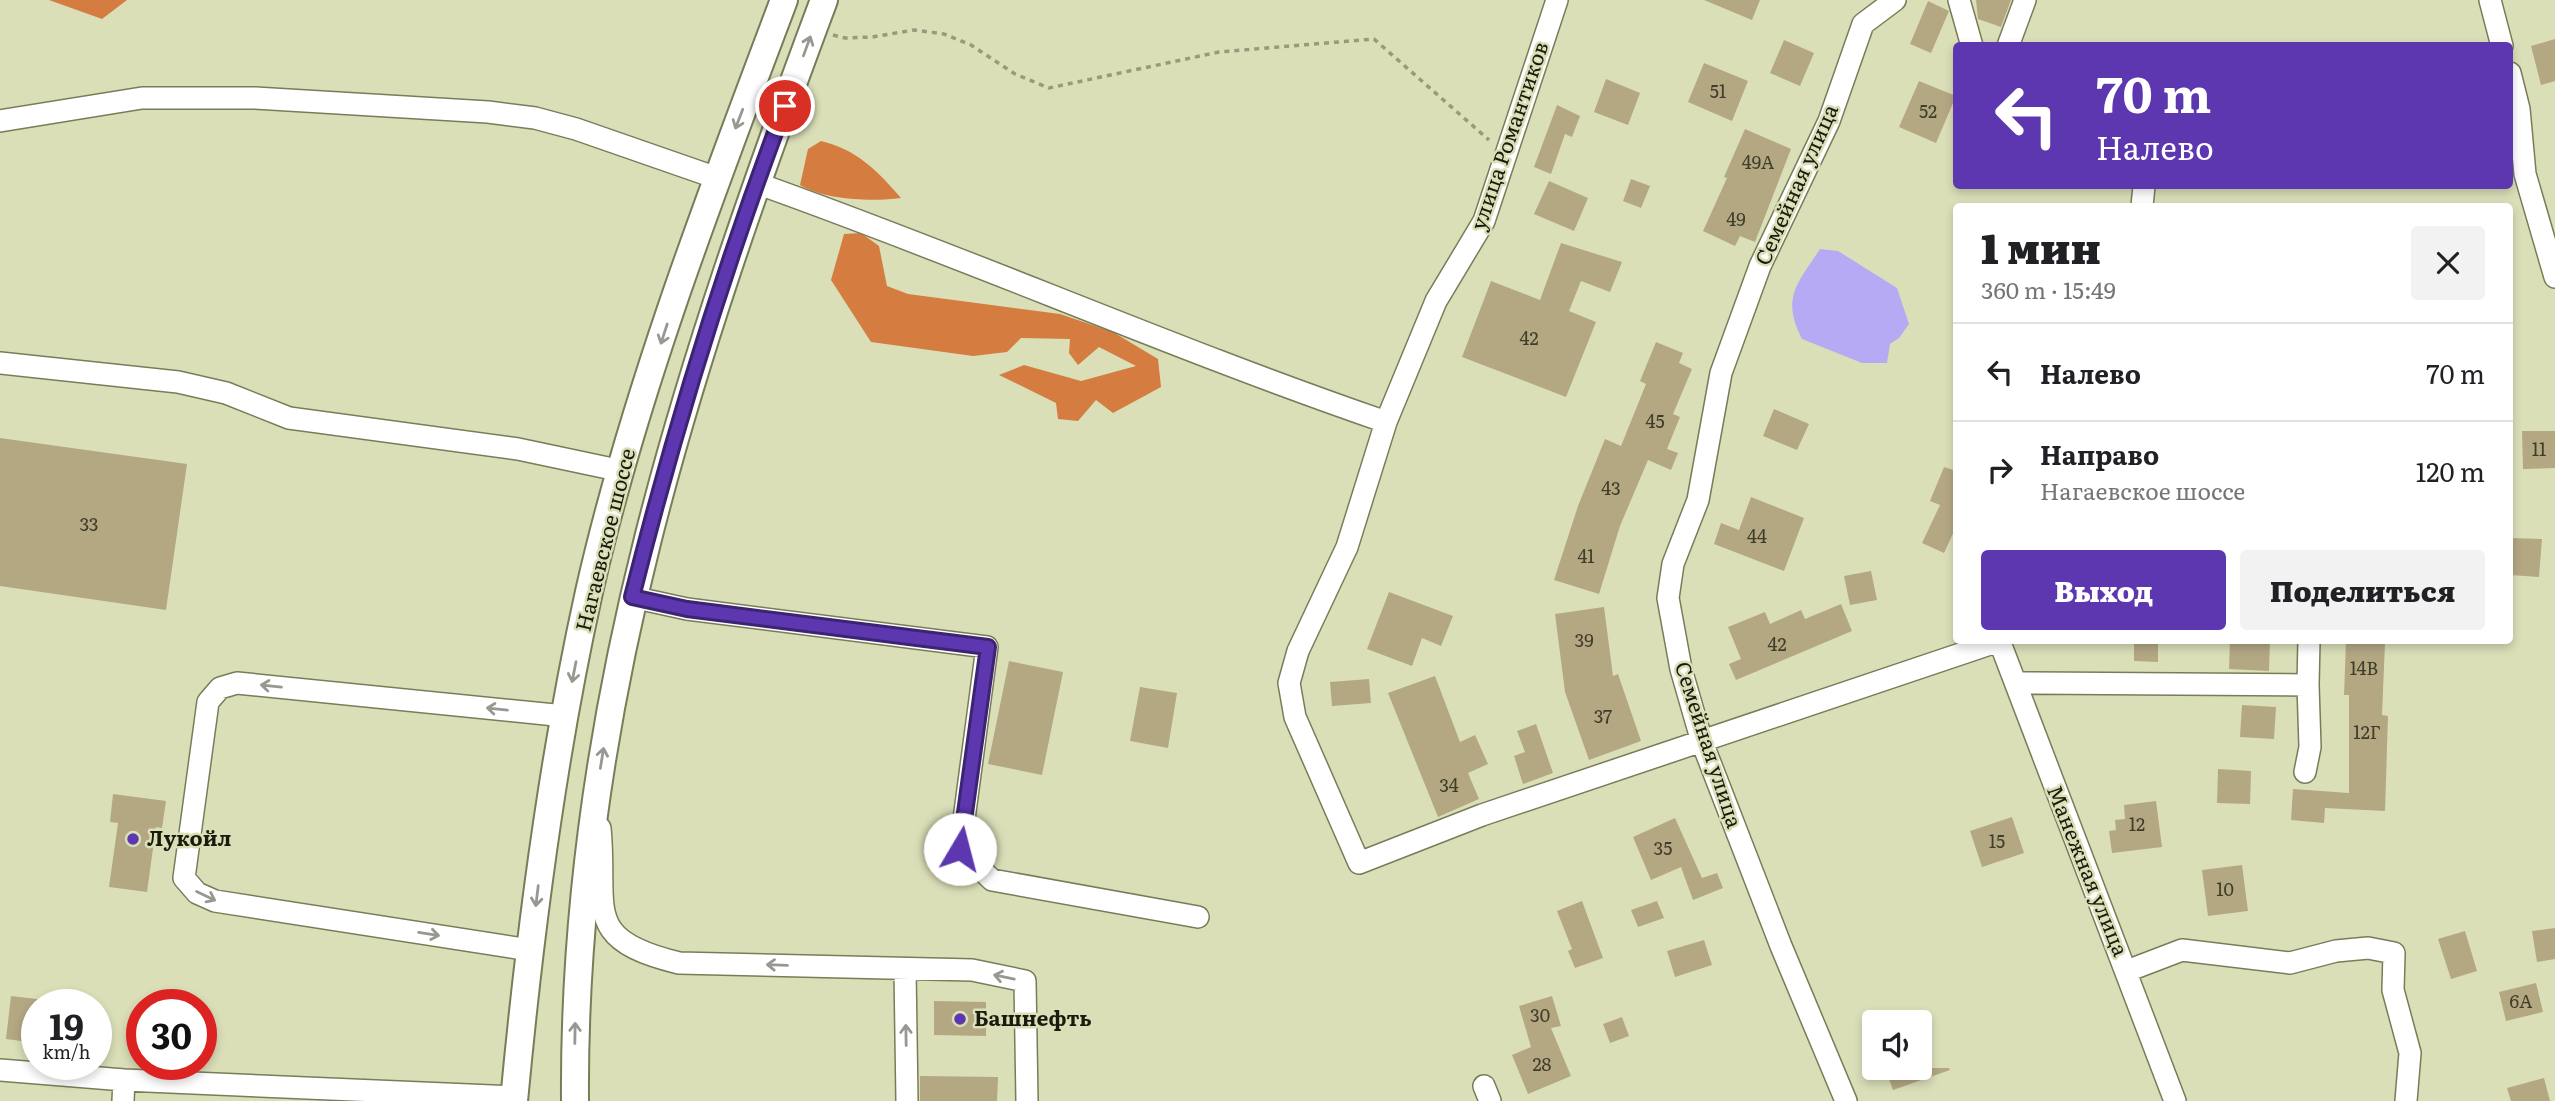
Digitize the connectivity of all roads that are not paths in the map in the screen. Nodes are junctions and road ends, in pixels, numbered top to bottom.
1 (824, 0) edge
2 (1557, 0) edge
3 (1895, 0) edge
4 (1959, 0) edge
5 (2025, 0) edge
6 (2490, 0) edge
7 (783, 3) edge
8 (1971, 42) edge
9 (2009, 42) edge
10 (2495, 42) edge
11 (2513, 85) edge
12 (0, 121) edge
13 (717, 178) junction
14 (756, 183) junction
15 (2555, 276) edge
16 (0, 363) edge
17 (1386, 422) junction
18 (622, 471) junction
19 (632, 597) junction
20 (1990, 644) edge
21 (2000, 644) edge
22 (2309, 644) edge
23 (2016, 683) junction
24 (2308, 685) junction
25 (565, 716) junction
26 (1702, 742) junction
27 (2305, 772) dead end
28 (596, 795) junction
29 (1198, 917) dead end
30 (530, 950) junction
31 (905, 969) junction
32 (2127, 971) junction
33 (0, 1070) edge
34 (123, 1090) edge
35 (220, 1093) edge
36 (515, 1099) edge
37 (575, 1101) edge
38 (907, 1101) edge
39 (1027, 1101) edge
40 (1846, 1101) edge
41 (2175, 1101) edge
42 (2406, 1101) edge

14 -> 1 main road, Нагаевское шоссе
2 - 17 street, улица Романтиков
3 - 26 street, Семейная улица
4 - 8 street
5 - 9 street
6 - 10 street
7 -> 13 main road, Нагаевское шоссе
11 - 15 street
12 - 13 street
13 -> 18 main road, Нагаевское шоссе
14 - 17 street
14 - 19 main road, Нагаевское шоссе
16 - 18 street
17 - 26 street, улица Романтиков
18 -> 25 main road, Нагаевское шоссе
28 -> 19 main road, Нагаевское шоссе
19 - 29 street
20 - 26 street
21 - 23 street, Манежная улица
22 - 24 street
23 - 24 street
23 - 32 street, Манежная улица
24 - 27 street
25 -> 30 main road, Нагаевское шоссе
25 -> 30 street
26 - 40 street, Семейная улица
31 -> 28 street
37 -> 28 main road, Нагаевское шоссе
30 - 36 main road, Нагаевское шоссе
38 -> 31 street
39 -> 31 street
32 - 41 street, Манежная улица
32 - 42 street
33 - 34 street
34 - 35 street
35 - 36 street

